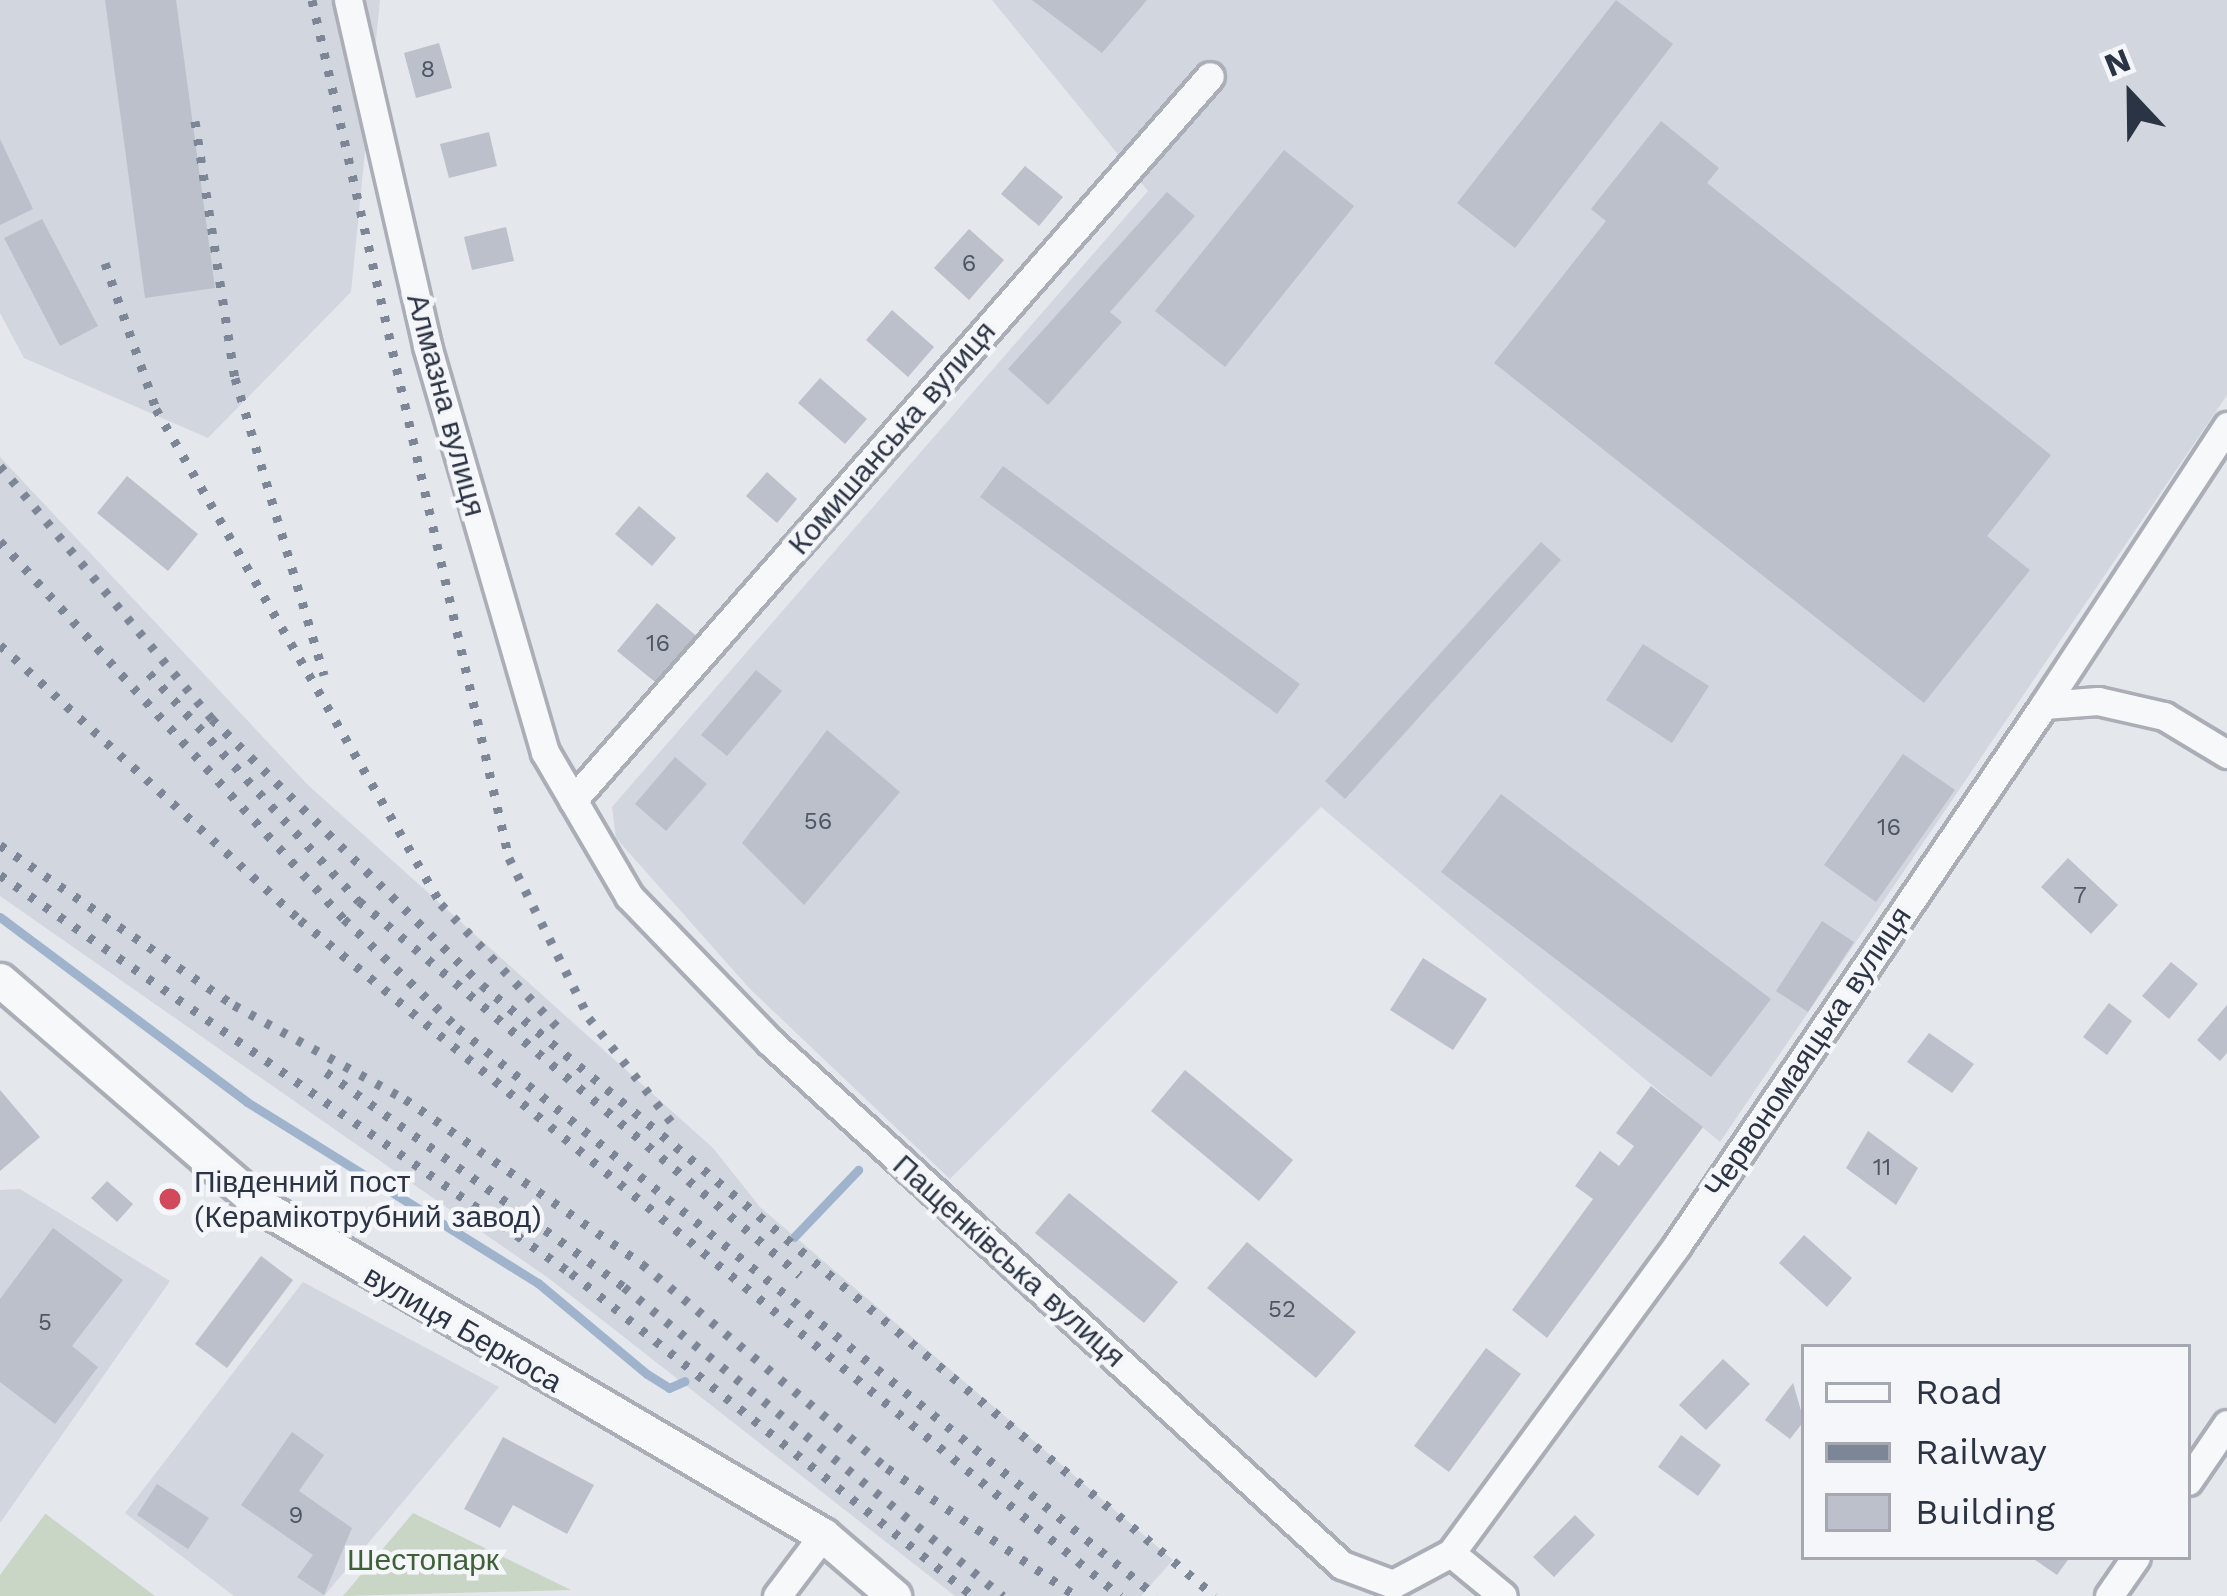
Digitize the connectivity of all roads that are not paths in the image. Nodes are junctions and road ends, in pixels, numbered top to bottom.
1 (348, 0) edge
2 (1210, 76) dead end
3 (2227, 426) edge
4 (2044, 705) junction
5 (2227, 754) edge
6 (573, 800) junction
7 (0, 980) edge
8 (2227, 1424) edge
9 (2191, 1476) edge
10 (823, 1535) junction
11 (1451, 1553) junction
12 (2134, 1560) edge
13 (777, 1596) edge
14 (894, 1596) edge
15 (1503, 1596) edge
16 (2109, 1596) edge

1 - 6 street, Алмазна вулиця
2 - 6 street, Комишанська вулиця
3 - 4 street, Червономаяцька вулиця
4 - 5 street
4 - 11 street, Червономаяцька вулиця
6 - 11 street, Пащенківська вулиця
7 - 10 street, вулиця Беркоса
8 - 9 street
10 - 13 street
10 - 14 street, вулиця Беркоса
11 - 15 street
12 - 16 street

